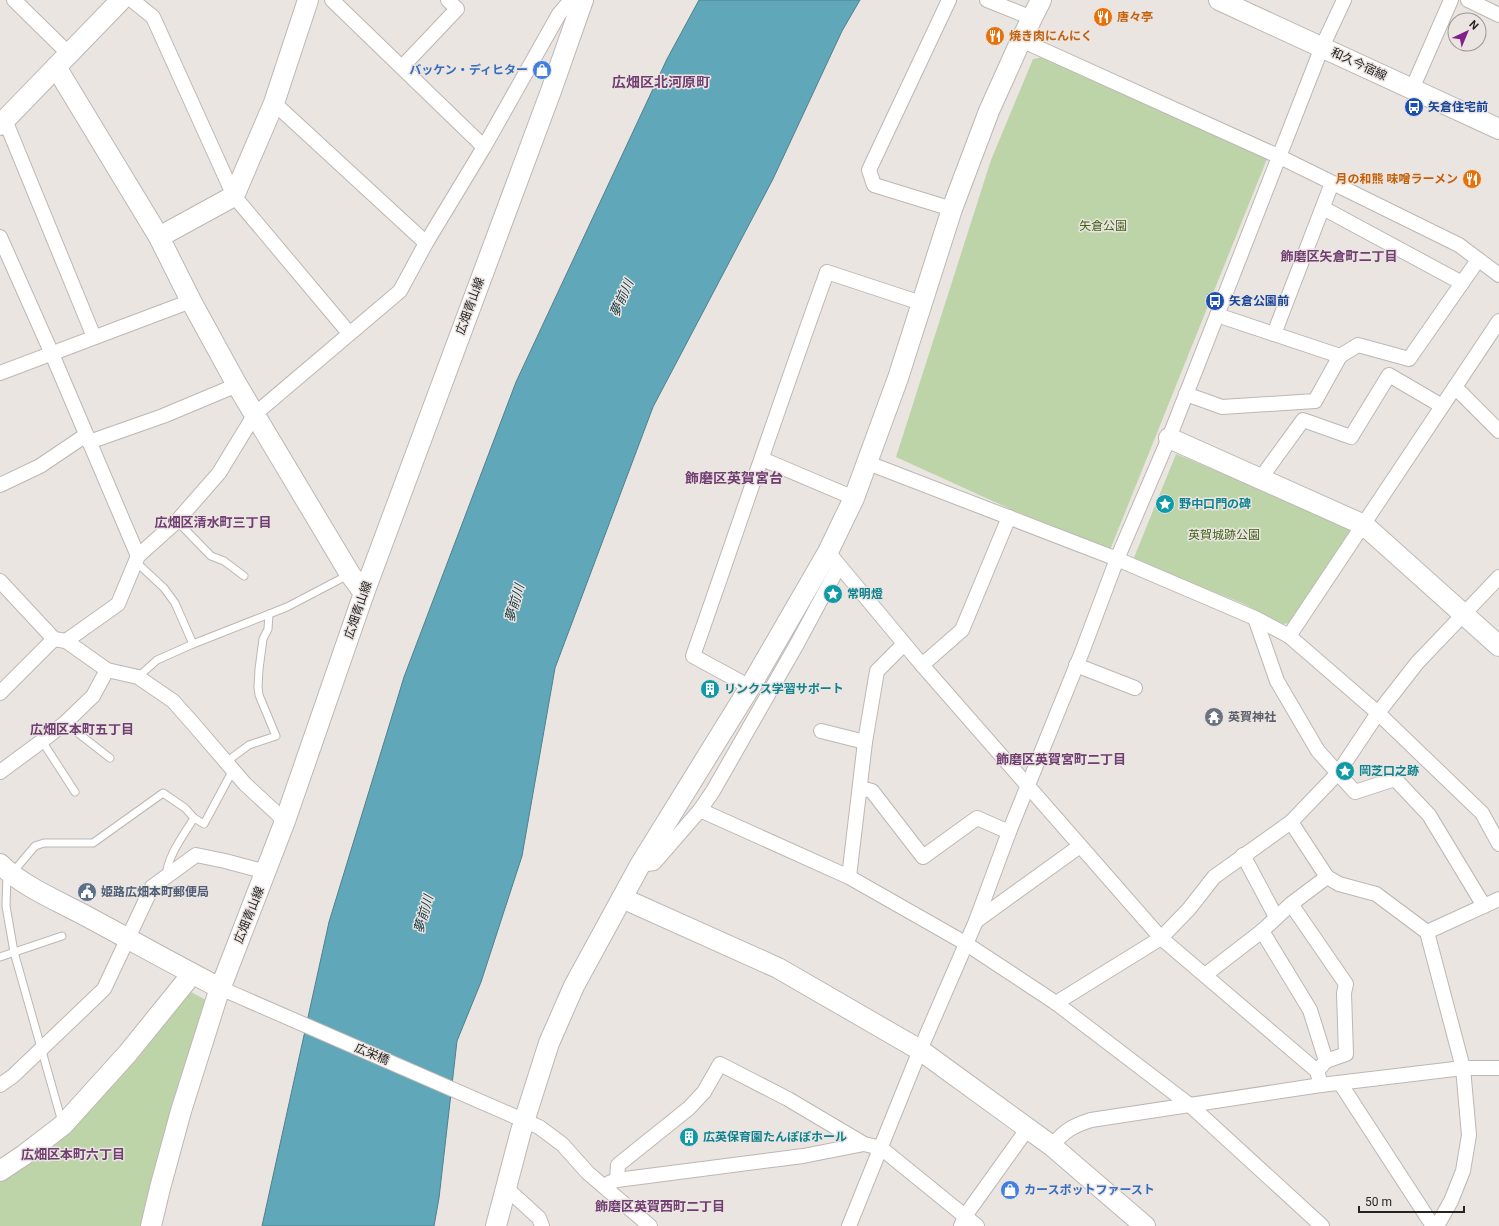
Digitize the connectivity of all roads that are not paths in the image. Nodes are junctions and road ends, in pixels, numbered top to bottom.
1 (14, 0) edge
2 (121, 0) edge
3 (132, 0) edge
4 (308, 0) edge
5 (332, 0) edge
6 (448, 0) edge
7 (571, 0) edge
8 (583, 0) edge
9 (949, 0) edge
10 (987, 0) edge
11 (1042, 0) edge
12 (1219, 0) edge
13 (1344, 0) edge
14 (1451, 0) edge
15 (1468, 0) edge
16 (1499, 15) edge
17 (1032, 18) junction
18 (1020, 40) junction
19 (1322, 47) junction
20 (63, 60) junction
21 (402, 67) junction
22 (1412, 89) junction
23 (274, 103) junction
24 (2, 123) edge
25 (1499, 129) edge
26 (484, 147) junction
27 (1280, 157) junction
28 (1332, 183) junction
29 (234, 196) junction
30 (1323, 208) junction
31 (952, 209) junction
32 (0, 236) edge
33 (160, 237) junction
34 (426, 243) junction
35 (1478, 260) junction
36 (1499, 275) edge
37 (1462, 282) junction
38 (191, 301) junction
39 (921, 303) junction
40 (1217, 315) junction
41 (1499, 321) edge
42 (349, 334) junction
43 (1274, 334) junction
44 (94, 337) junction
45 (52, 354) junction
46 (1340, 356) junction
47 (0, 373) edge
48 (237, 385) junction
49 (1455, 387) junction
50 (1186, 394) junction
51 (1442, 406) junction
52 (255, 414) junction
53 (1499, 431) edge
54 (88, 438) junction
55 (1169, 438) junction
56 (762, 459) junction
57 (868, 463) junction
58 (1260, 479) junction
59 (0, 485) edge
60 (854, 498) junction
61 (1009, 517) junction
62 (177, 521) junction
63 (1364, 524) junction
64 (136, 559) junction
65 (834, 559) junction
66 (1117, 559) junction
67 (350, 574) junction
68 (244, 576) dead end
69 (1499, 577) edge
70 (0, 580) edge
71 (364, 593) junction
72 (1463, 613) junction
73 (269, 614) junction
74 (1255, 618) junction
75 (1289, 636) junction
76 (60, 640) junction
77 (193, 644) junction
78 (904, 644) junction
79 (1499, 646) edge
80 (922, 665) junction
81 (1076, 665) junction
82 (106, 670) junction
83 (138, 677) junction
84 (750, 687) junction
85 (1135, 688) dead end
86 (0, 693) edge
87 (1378, 713) junction
88 (65, 723) junction
89 (821, 731) dead end
90 (42, 741) junction
91 (865, 742) junction
92 (110, 758) dead end
93 (229, 766) junction
94 (0, 772) edge
95 (1338, 773) junction
96 (1027, 786) junction
97 (860, 788) junction
98 (75, 792) dead end
99 (700, 810) junction
100 (194, 818) junction
101 (285, 821) junction
102 (1291, 822) junction
103 (1009, 832) junction
104 (1499, 844) edge
105 (1080, 846) junction
106 (1243, 855) junction
107 (640, 865) junction
108 (5, 870) edge
109 (266, 872) junction
110 (849, 877) junction
111 (1327, 877) junction
112 (166, 878) junction
113 (622, 898) junction
114 (1499, 899) edge
115 (1291, 904) junction
116 (1484, 906) junction
117 (1276, 917) junction
118 (976, 921) junction
119 (1262, 931) junction
120 (1427, 932) junction
121 (62, 936) dead end
122 (1161, 938) junction
123 (128, 939) junction
124 (965, 943) junction
125 (14, 952) junction
126 (0, 957) edge
127 (192, 974) junction
128 (1205, 975) junction
129 (220, 988) junction
130 (1056, 1003) junction
131 (42, 1049) junction
132 (920, 1050) junction
133 (1326, 1061) junction
134 (1463, 1068) junction
135 (1499, 1068) edge
136 (1317, 1071) junction
137 (1340, 1083) junction
138 (0, 1085) edge
139 (1321, 1085) junction
140 (1191, 1106) junction
141 (524, 1120) junction
142 (63, 1125) junction
143 (1028, 1128) junction
144 (864, 1144) junction
145 (1052, 1146) junction
146 (881, 1148) junction
147 (0, 1171) edge
148 (617, 1180) junction
149 (602, 1185) junction
150 (505, 1187) junction
151 (963, 1221) edge
152 (151, 1226) edge
153 (496, 1226) edge
154 (542, 1226) edge
155 (650, 1226) edge
156 (849, 1226) edge
157 (977, 1226) edge
158 (1145, 1226) edge
159 (1322, 1226) edge
160 (1433, 1226) edge
161 (1437, 1226) edge

1 - 20 street
2 - 20 street
3 - 29 street
4 - 23 street
5 - 21 street
6 - 21 street
7 - 26 street
8 - 71 street, 広畑青山線
9 - 31 street
10 - 17 street
11 - 17 street
12 - 19 street, 和久今宿線
13 - 19 street
14 - 22 street
15 - 16 street
17 - 18 street
18 - 27 street
18 - 31 street
19 - 22 street, 和久今宿線
19 - 27 street
20 - 24 street
20 - 33 street
21 - 26 street
22 - 25 street, 和久今宿線
23 - 29 street
23 - 34 street
24 - 44 street
26 - 34 street
27 - 28 street
27 - 40 street
28 - 30 street
28 - 35 street
29 - 33 street
29 - 42 street
30 - 37 street
30 - 43 street
31 - 39 street
32 - 45 street
33 - 38 street
34 - 42 street
35 - 36 street
35 - 37 street
37 - 46 street
38 - 44 street
38 - 48 street
39 - 56 street
39 - 57 street
40 - 43 street
40 - 50 street
41 - 49 street
42 - 52 street
43 - 46 street
44 - 45 street
45 - 47 street
45 - 54 street
46 - 50 street
48 - 52 street
48 - 54 street
49 - 51 street
49 - 53 street
50 - 55 street
51 - 58 street
51 - 63 street
52 - 62 street
52 - 67 street
54 - 59 street
54 - 64 street
55 - 58 street
55 - 66 street
56 - 60 street
56 - 84 street
57 - 60 street
57 - 61 street
58 - 63 street
60 - 65 street
61 - 66 street
61 - 80 street
62 - 64 street
62 - 68 lane
63 - 72 street
63 - 75 street
64 - 76 street
64 - 77 lane
65 - 78 street
65 - 84 street
65 - 99 street
66 - 74 street
66 - 81 street
67 - 71 street
67 - 73 lane
69 - 72 street
70 - 76 street
71 - 101 street, 広畑青山線
72 - 79 street
72 - 87 street
73 - 77 lane
73 - 93 lane
74 - 75 street
74 - 95 street
75 - 87 street
76 - 82 street
76 - 86 street
77 - 83 lane
78 - 80 street
78 - 91 street
80 - 96 street
81 - 85 street
81 - 96 street
82 - 83 street
82 - 88 street
83 - 93 street
84 - 107 street
87 - 95 street
87 - 104 street
88 - 90 street
88 - 92 lane
89 - 91 street
90 - 94 street
90 - 98 lane
91 - 97 street
93 - 100 lane
93 - 101 street
95 - 102 street
95 - 116 street
96 - 103 street
96 - 105 street
97 - 103 street
97 - 110 street
99 - 107 street
99 - 110 street
100 - 108 lane
100 - 112 lane
101 - 109 street, 広畑青山線
102 - 106 street
102 - 111 street
103 - 118 street
105 - 118 street
105 - 122 street
106 - 117 street
106 - 122 street
107 - 113 street
108 - 123 street
108 - 125 lane
109 - 112 street
109 - 129 street, 広畑青山線
110 - 124 street
111 - 115 street
111 - 120 street
112 - 123 street
113 - 132 street
113 - 141 street
114 - 116 street
115 - 117 street
115 - 133 street
116 - 120 street
117 - 119 street
118 - 124 street
119 - 128 street
119 - 133 street
120 - 134 street
121 - 125 lane
122 - 128 street
122 - 130 street
123 - 127 street
123 - 131 street
124 - 130 street
124 - 132 street
125 - 126 lane
125 - 131 lane
127 - 129 street
127 - 142 street
128 - 136 street
129 - 141 street, 広栄橋
129 - 152 street, 広畑青山線
130 - 140 street
131 - 138 street
131 - 142 lane
132 - 143 street
132 - 146 street
133 - 136 street
134 - 135 street
134 - 137 street
134 - 161 street
136 - 139 street
137 - 139 street
137 - 160 street
139 - 140 street
140 - 145 street
140 - 159 street
141 - 149 street, 広栄橋
141 - 150 street
142 - 147 street
143 - 145 street
143 - 151 street
144 - 146 street
144 - 148 street
144 - 148 street
145 - 158 street
146 - 151 street
146 - 156 street
148 - 149 street
149 - 155 street, 広栄橋
150 - 153 street
150 - 154 street
151 - 157 street

